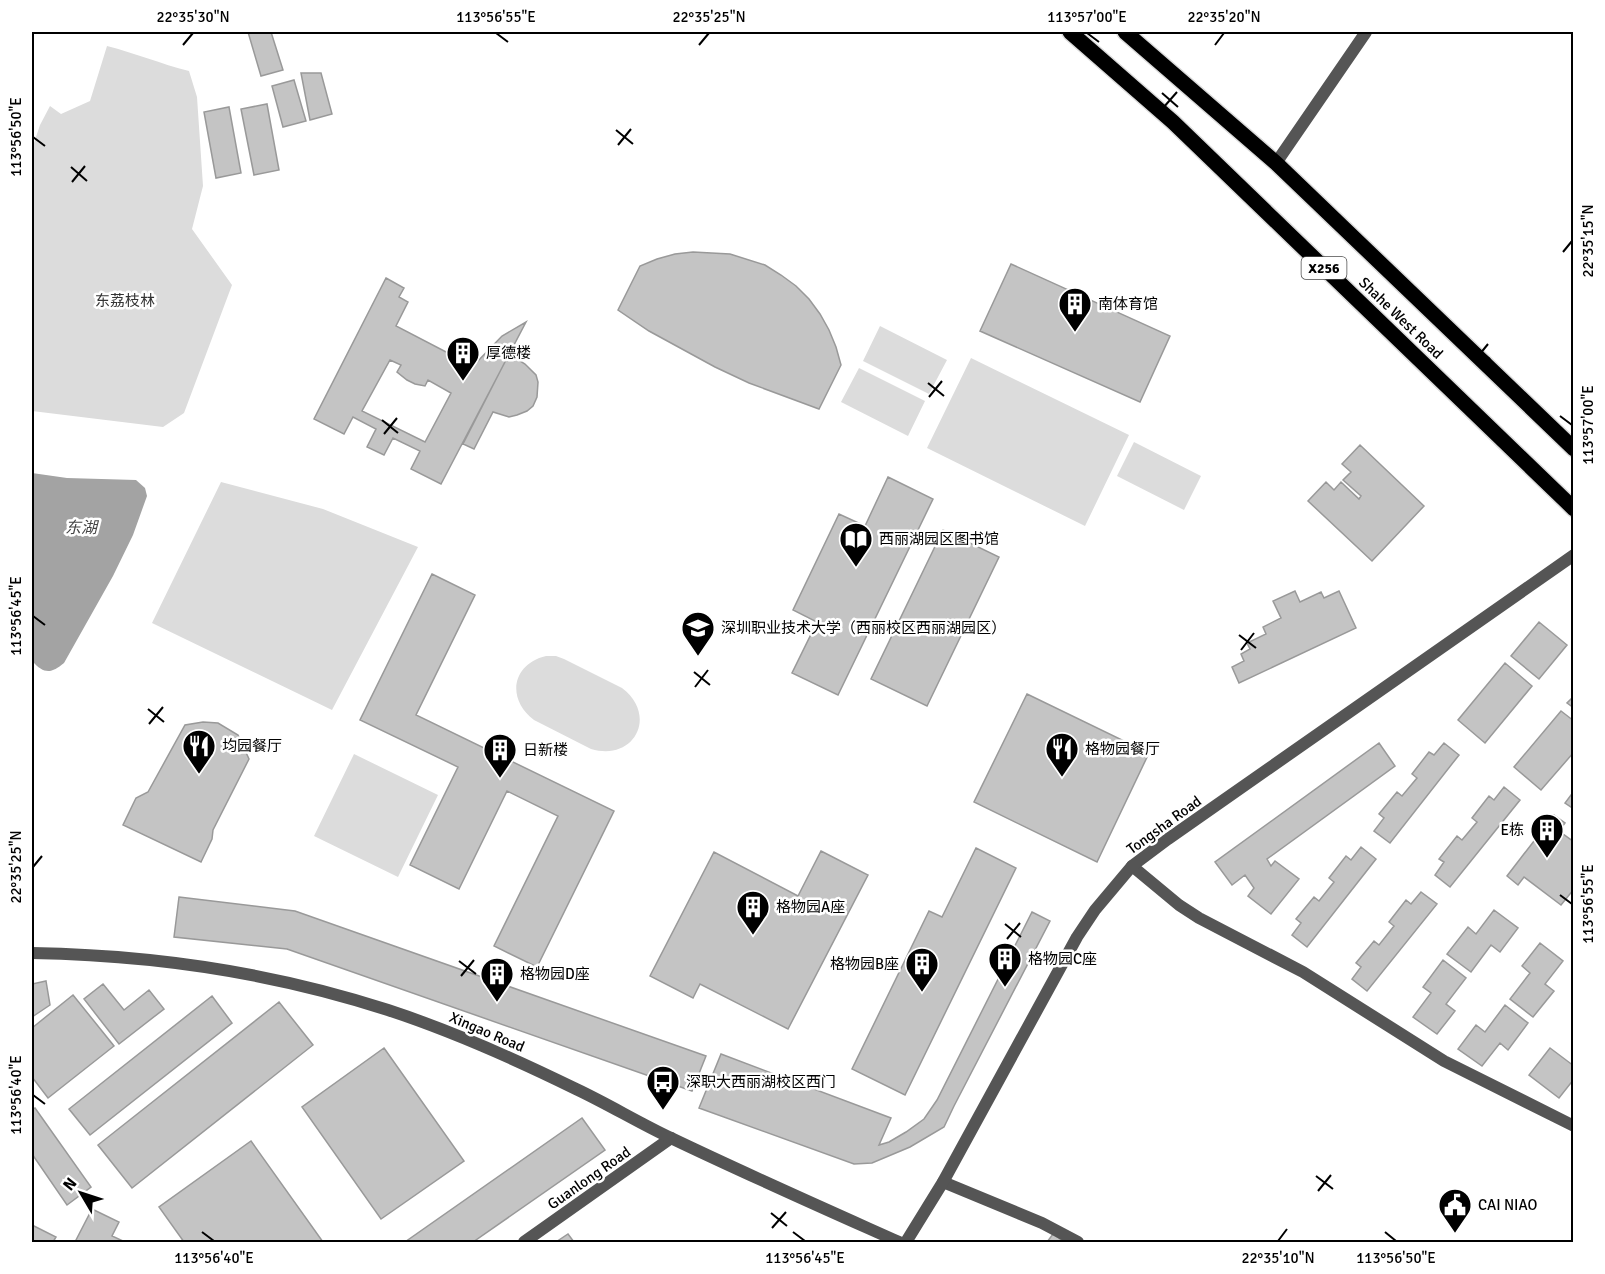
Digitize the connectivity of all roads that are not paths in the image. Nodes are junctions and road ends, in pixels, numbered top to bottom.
1 (1070, 32) edge
2 (1125, 32) edge
3 (1366, 32) edge
4 (1276, 163) junction
5 (1574, 449) edge
6 (1574, 509) edge
7 (1574, 555) edge
8 (1132, 866) junction
9 (32, 953) edge
10 (1574, 1126) edge
11 (671, 1138) junction
12 (943, 1182) junction
13 (524, 1242) edge
14 (899, 1242) edge
15 (906, 1242) edge
16 (1078, 1242) edge

1 - 6 main road, Shahe West Road / X256
2 - 4 main road, Shahe West Road / X256
3 - 4 street
4 - 5 main road, Shahe West Road / X256
7 - 8 street, Tongsha Road
8 - 10 street
8 - 12 street, Tongsha Road
9 - 11 street, Xingao Road
11 - 13 street, Guanlong Road
11 - 14 street, Xingao Road
12 - 15 street, Tongsha Road
12 - 16 street

